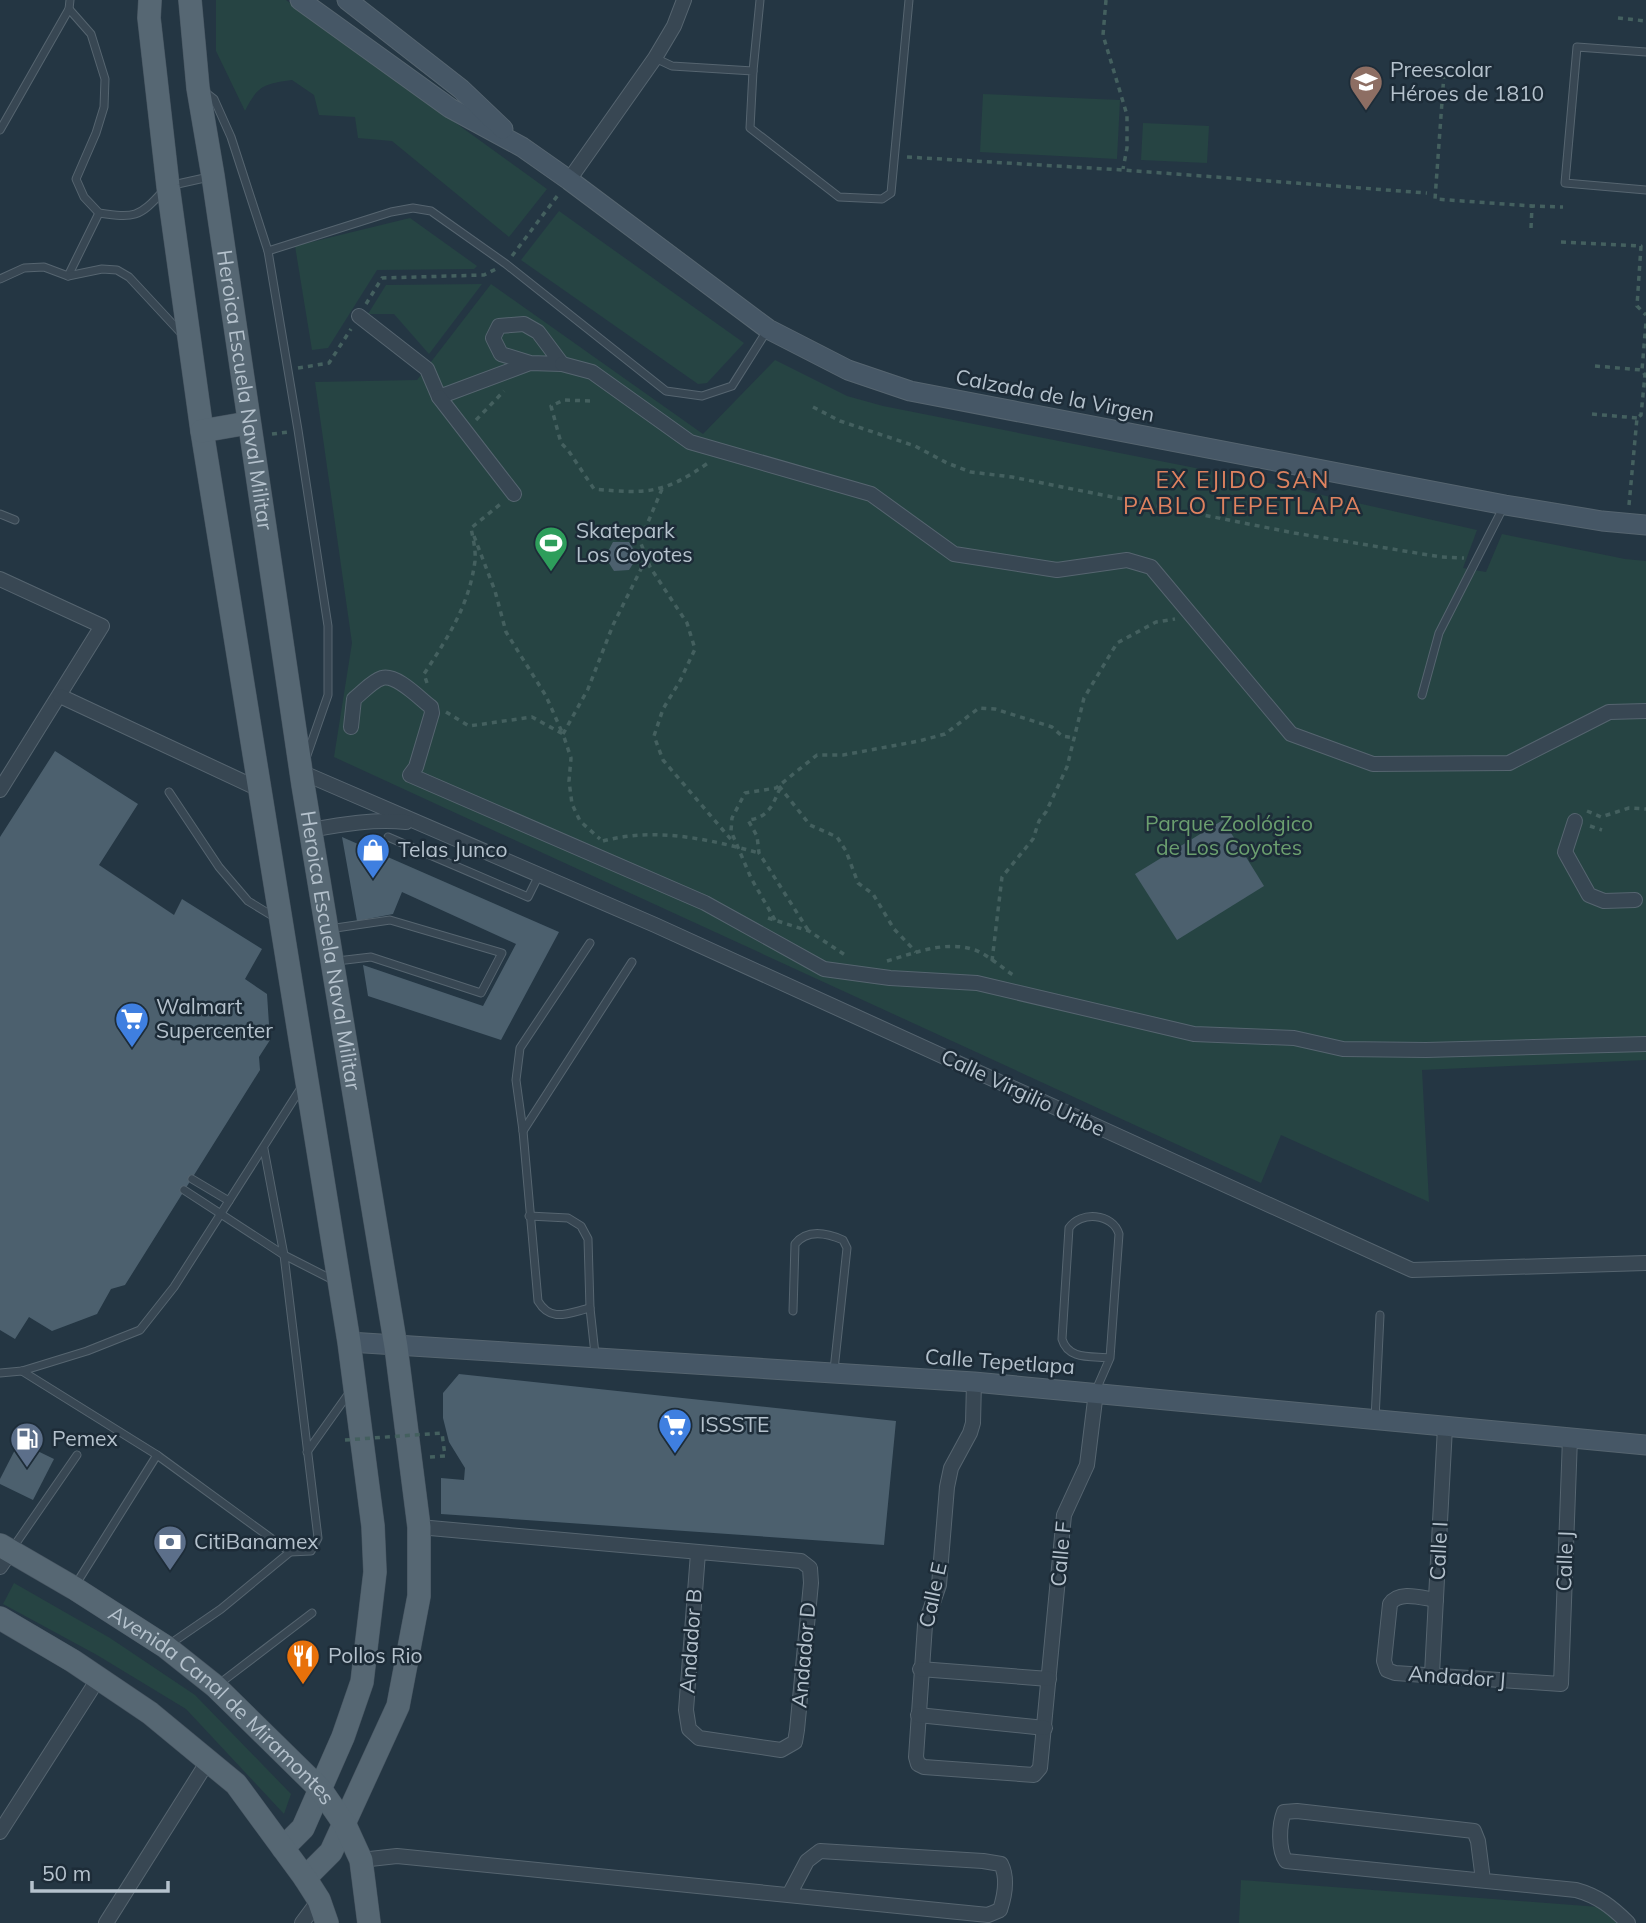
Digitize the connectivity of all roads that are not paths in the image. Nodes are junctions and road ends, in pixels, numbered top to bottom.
1 (70, 0) edge
2 (150, 0) edge
3 (190, 0) edge
4 (300, 0) edge
5 (347, 0) edge
6 (684, 0) edge
7 (760, 0) edge
8 (909, 0) edge
9 (68, 9) junction
10 (1646, 52) edge
11 (655, 58) junction
12 (753, 71) junction
13 (198, 88) junction
14 (0, 130) edge
15 (522, 147) junction
16 (213, 176) junction
17 (569, 180) junction
18 (168, 186) junction
19 (1646, 190) edge
20 (99, 213) junction
21 (268, 251) junction
22 (68, 276) junction
23 (0, 279) edge
24 (359, 316) road end
25 (768, 330) junction
26 (190, 342) junction
27 (530, 363) junction
28 (562, 364) junction
29 (439, 397) junction
30 (248, 423) junction
31 (202, 431) junction
32 (514, 494) road end
33 (1505, 505) junction
34 (0, 513) edge
35 (15, 520) dead end
36 (1637, 524) edge
37 (0, 579) edge
38 (1422, 695) dead end
39 (60, 696) junction
40 (1646, 711) edge
41 (351, 727) dead end
42 (302, 772) junction
43 (0, 790) edge
44 (261, 790) junction
45 (169, 792) dead end
46 (1575, 821) road end
47 (418, 824) junction
48 (311, 830) junction
49 (388, 837) dead end
50 (539, 875) junction
51 (1635, 900) dead end
52 (282, 921) junction
53 (327, 930) junction
54 (590, 943) dead end
55 (333, 962) junction
56 (632, 962) dead end
57 (1646, 1044) edge
58 (307, 1079) junction
59 (523, 1131) junction
60 (264, 1149) junction
61 (192, 1179) dead end
62 (184, 1190) dead end
63 (229, 1201) junction
64 (221, 1213) junction
65 (529, 1216) junction
66 (284, 1255) junction
67 (1646, 1263) edge
68 (339, 1283) junction
69 (590, 1308) junction
70 (793, 1311) dead end
71 (1380, 1315) dead end
72 (349, 1342) junction
73 (396, 1347) junction
74 (595, 1357) junction
75 (1110, 1358) junction
76 (22, 1371) junction
77 (0, 1373) edge
78 (833, 1374) junction
79 (974, 1382) junction
80 (354, 1387) junction
81 (1096, 1392) junction
82 (1375, 1420) junction
83 (1445, 1427) junction
84 (1570, 1438) junction
85 (1646, 1445) edge
86 (307, 1452) junction
87 (77, 1455) dead end
88 (157, 1455) junction
89 (419, 1527) junction
90 (290, 1552) junction
91 (698, 1553) junction
92 (4, 1555) edge
93 (74, 1588) junction
94 (1436, 1600) junction
95 (312, 1613) dead end
96 (0, 1618) edge
97 (166, 1647) junction
98 (920, 1669) junction
99 (1432, 1674) junction
100 (99, 1679) junction
101 (1049, 1679) junction
102 (1561, 1684) joint
103 (215, 1686) junction
104 (918, 1715) junction
105 (1045, 1728) junction
106 (794, 1742) joint
107 (208, 1761) junction
108 (925, 1767) joint
109 (321, 1790) junction
110 (345, 1825) junction
111 (0, 1832) edge
112 (283, 1848) junction
113 (361, 1860) junction
114 (305, 1878) junction
115 (1483, 1880) junction
116 (789, 1895) junction
117 (319, 1900) junction
118 (106, 1923) edge
119 (302, 1923) edge
120 (327, 1923) edge
121 (369, 1923) edge
122 (1628, 1923) edge

1 - 9 lane
2 - 18 main road, Heroica Escuela Naval Militar
3 - 13 main road, Heroica Escuela Naval Militar
4 - 15 main road, Calzada de la Virgen
5 - 15 main road, Calzada de la Virgen
6 - 11 street
7 - 12 lane
8 - 12 lane
9 - 14 lane
9 - 20 lane
10 - 19 lane
11 - 12 lane
11 - 17 street
13 - 16 main road, Heroica Escuela Naval Militar
13 - 21 lane
15 - 17 main road, Calzada de la Virgen
16 - 18 lane
16 - 30 main road, Heroica Escuela Naval Militar
17 - 25 main road, Calzada de la Virgen
18 - 20 lane
18 - 26 main road, Heroica Escuela Naval Militar
20 - 22 lane
21 - 25 lane
21 - 42 lane
22 - 23 lane
22 - 26 lane
24 - 29 street
25 - 33 main road, Calzada de la Virgen
26 - 31 main road, Heroica Escuela Naval Militar
27 - 28 street
27 - 28 street
27 - 29 street
28 - 40 street
29 - 32 street
30 - 31 main road
30 - 42 main road, Heroica Escuela Naval Militar
31 - 44 main road, Heroica Escuela Naval Militar
33 - 36 main road, Calzada de la Virgen
33 - 38 lane
34 - 35 lane
37 - 39 street
39 - 43 street
39 - 44 street
41 - 57 street
42 - 47 street, Calle Virgilio Uribe
42 - 48 main road, Heroica Escuela Naval Militar
44 - 52 main road, Heroica Escuela Naval Militar
45 - 52 lane
46 - 51 street
47 - 48 street, Calle Virgilio Uribe
47 - 50 street, Calle Virgilio Uribe
48 - 53 main road, Heroica Escuela Naval Militar
49 - 50 lane
50 - 67 street, Calle Virgilio Uribe
52 - 58 main road, Heroica Escuela Naval Militar
53 - 55 main road, Heroica Escuela Naval Militar
53 - 55 lane
54 - 59 lane
55 - 73 main road, Heroica Escuela Naval Militar
56 - 59 lane
58 - 60 lane
58 - 68 main road, Heroica Escuela Naval Militar
59 - 65 lane
60 - 63 lane
60 - 66 lane
61 - 63 lane
62 - 64 lane
63 - 64 lane
64 - 66 lane
64 - 76 lane
65 - 69 lane
65 - 69 lane
66 - 68 lane
66 - 86 lane
68 - 72 main road, Heroica Escuela Naval Militar
69 - 74 lane
70 - 78 lane
71 - 82 lane
72 - 73 main road, Calle Tepetlapa
72 - 80 main road, Heroica Escuela Naval Militar
73 - 74 main road, Calle Tepetlapa
73 - 89 main road, Heroica Escuela Naval Militar
74 - 78 main road, Calle Tepetlapa
75 - 75 lane
75 - 81 lane
76 - 77 lane
76 - 88 lane
78 - 79 main road, Calle Tepetlapa
79 - 81 main road, Calle Tepetlapa
79 - 98 street, Calle E
80 - 86 lane
80 - 109 main road, Heroica Escuela Naval Militar
81 - 82 main road, Calle Tepetlapa
81 - 101 street, Calle F
82 - 83 main road, Calle Tepetlapa
83 - 84 main road, Calle Tepetlapa
83 - 94 street, Calle I
84 - 85 main road, Calle Tepetlapa
84 - 102 street, Calle J
86 - 90 lane
87 - 92 lane
88 - 90 lane
88 - 93 lane
89 - 91 street
89 - 110 main road, Heroica Escuela Naval Militar
90 - 97 lane
91 - 106 street, Andador B
91 - 106 street, Andador D
92 - 93 main road, Avenida Canal de Miramontes
93 - 97 main road, Avenida Canal de Miramontes
94 - 99 street, Calle I
94 - 99 street, Andador J
95 - 103 lane
96 - 100 main road
97 - 103 main road, Avenida Canal de Miramontes
98 - 101 street
98 - 104 street, Calle E
99 - 102 street, Andador J
100 - 107 main road
100 - 111 street
101 - 105 street, Calle F
103 - 109 main road, Avenida Canal de Miramontes
104 - 105 street
104 - 108 street, Calle E
105 - 108 street, Calle F
107 - 112 main road
107 - 118 street
109 - 110 main road, Avenida Canal de Miramontes
109 - 112 main road, Heroica Escuela Naval Militar
110 - 113 main road, Avenida Canal de Miramontes
110 - 114 main road, Heroica Escuela Naval Militar
112 - 114 main road
113 - 116 street
113 - 121 main road, Avenida Canal de Miramontes
114 - 117 main road
115 - 115 street
115 - 122 street
116 - 116 street
117 - 119 street
117 - 120 main road

